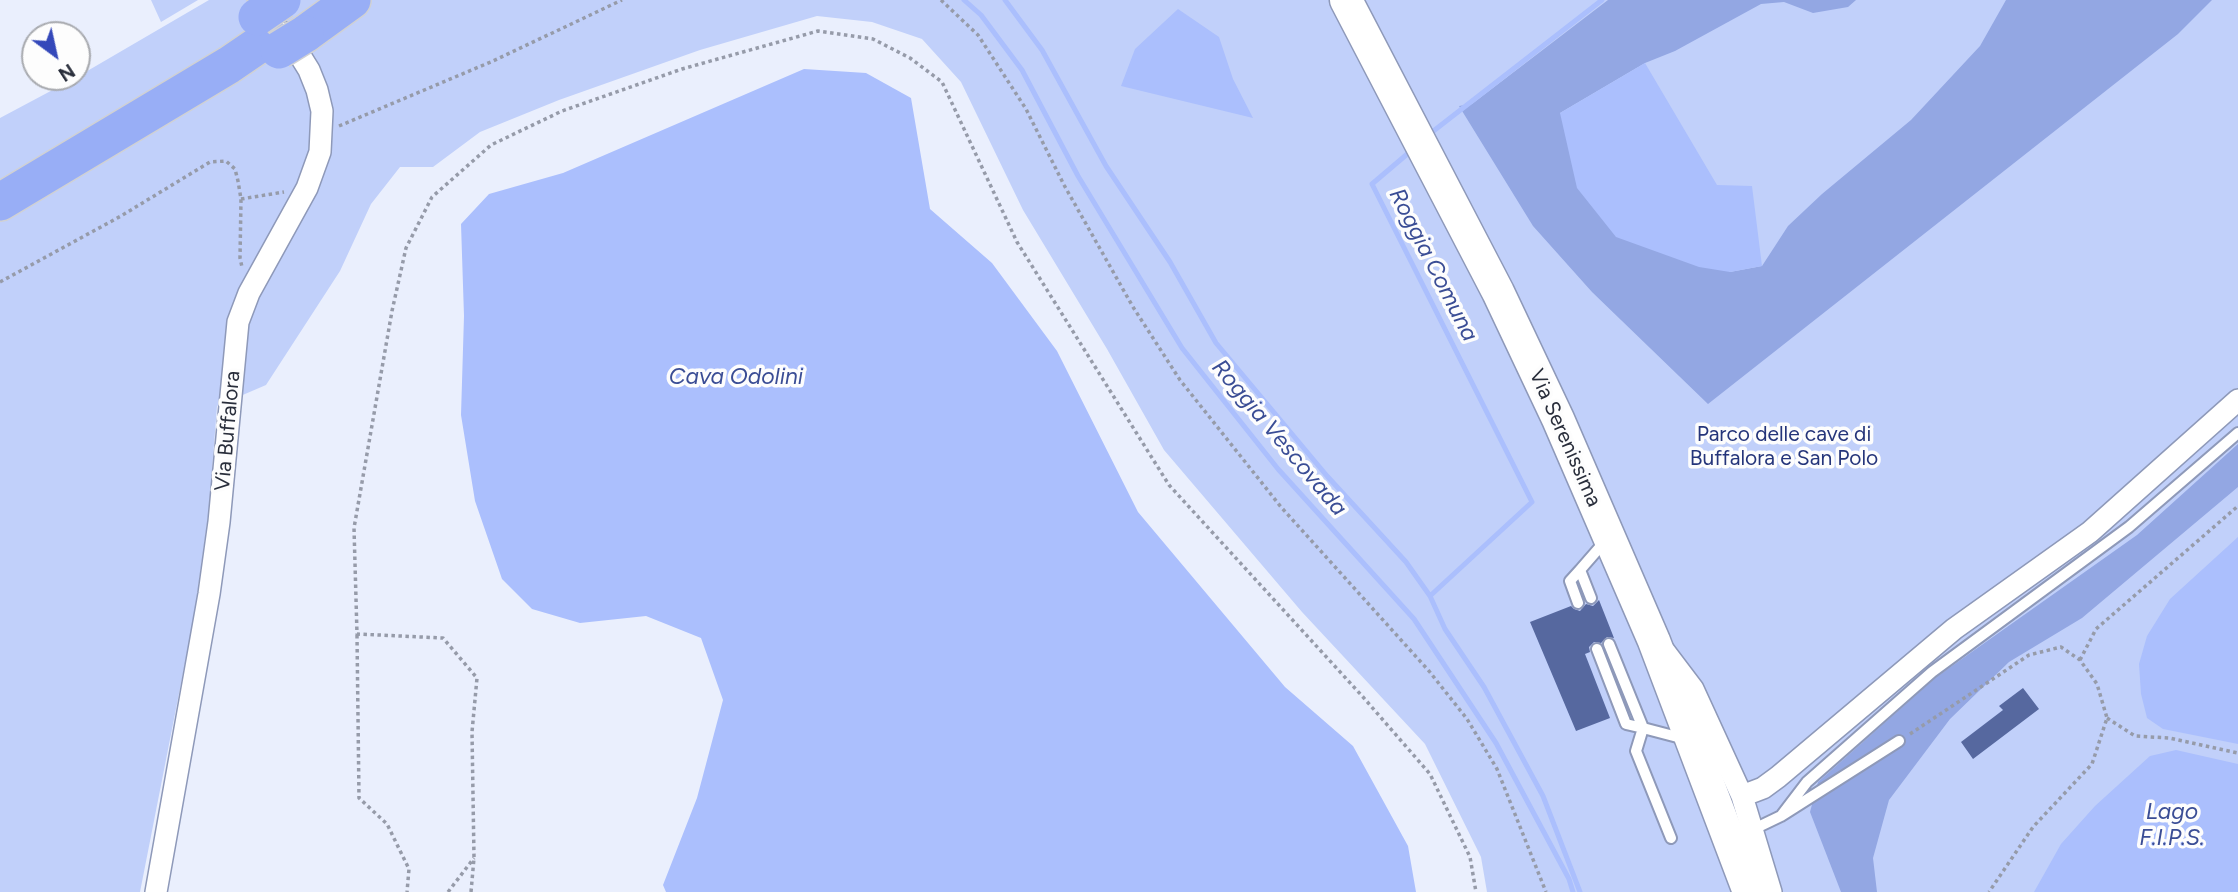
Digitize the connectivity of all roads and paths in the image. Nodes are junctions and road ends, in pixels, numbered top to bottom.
1 (352, 0) edge
2 (622, 0) edge
3 (941, 0) edge
4 (1346, 0) edge
5 (284, 20) edge
6 (323, 133) junction
7 (0, 174) edge
8 (307, 188) junction
9 (241, 199) junction
10 (0, 202) edge
11 (0, 282) edge
12 (248, 293) junction
13 (2238, 400) edge
14 (2238, 433) edge
15 (2238, 506) edge
16 (1609, 537) junction
17 (1580, 569) junction
18 (1591, 598) dead end
19 (1578, 603) dead end
20 (357, 634) junction
21 (1654, 640) junction
22 (1609, 644) dead end
23 (1597, 649) dead end
24 (2080, 660) junction
25 (2107, 718) junction
26 (1643, 728) junction
27 (1692, 741) junction
28 (1899, 741) joint
29 (2238, 753) edge
30 (1742, 796) junction
31 (1781, 816) junction
32 (1754, 829) junction
33 (1671, 838) dead end
34 (474, 858) junction
35 (156, 892) edge
36 (407, 892) edge
37 (447, 892) edge
38 (471, 892) edge
39 (1476, 892) edge
40 (1546, 892) edge
41 (1748, 892) edge
42 (1772, 892) edge
43 (1989, 892) edge

1 - 5 highway
2 - 6 path
3 - 40 path
4 - 16 main road, Via Serenissima
5 - 6 street, Via Buffalora
5 - 7 highway
5 - 10 highway
6 - 8 street, Via Buffalora
8 - 9 path
8 - 12 street, Via Buffalora
9 - 11 path
9 - 12 path
12 - 35 street, Via Buffalora
13 - 30 street
14 - 31 lane
15 - 24 path
16 - 17 lane
16 - 21 main road, Via Serenissima
17 - 18 lane
17 - 19 lane
20 - 34 path
20 - 36 path
20 - 39 path
21 - 27 main road, Via Serenissima
21 - 30 street
22 - 26 lane
23 - 26 lane
24 - 25 path
24 - 28 path
25 - 29 path
25 - 43 path
26 - 27 lane
26 - 33 lane
27 - 41 main road, Via Serenissima
28 - 31 lane
30 - 32 street
31 - 32 lane
32 - 42 street
34 - 37 path
34 - 38 path

